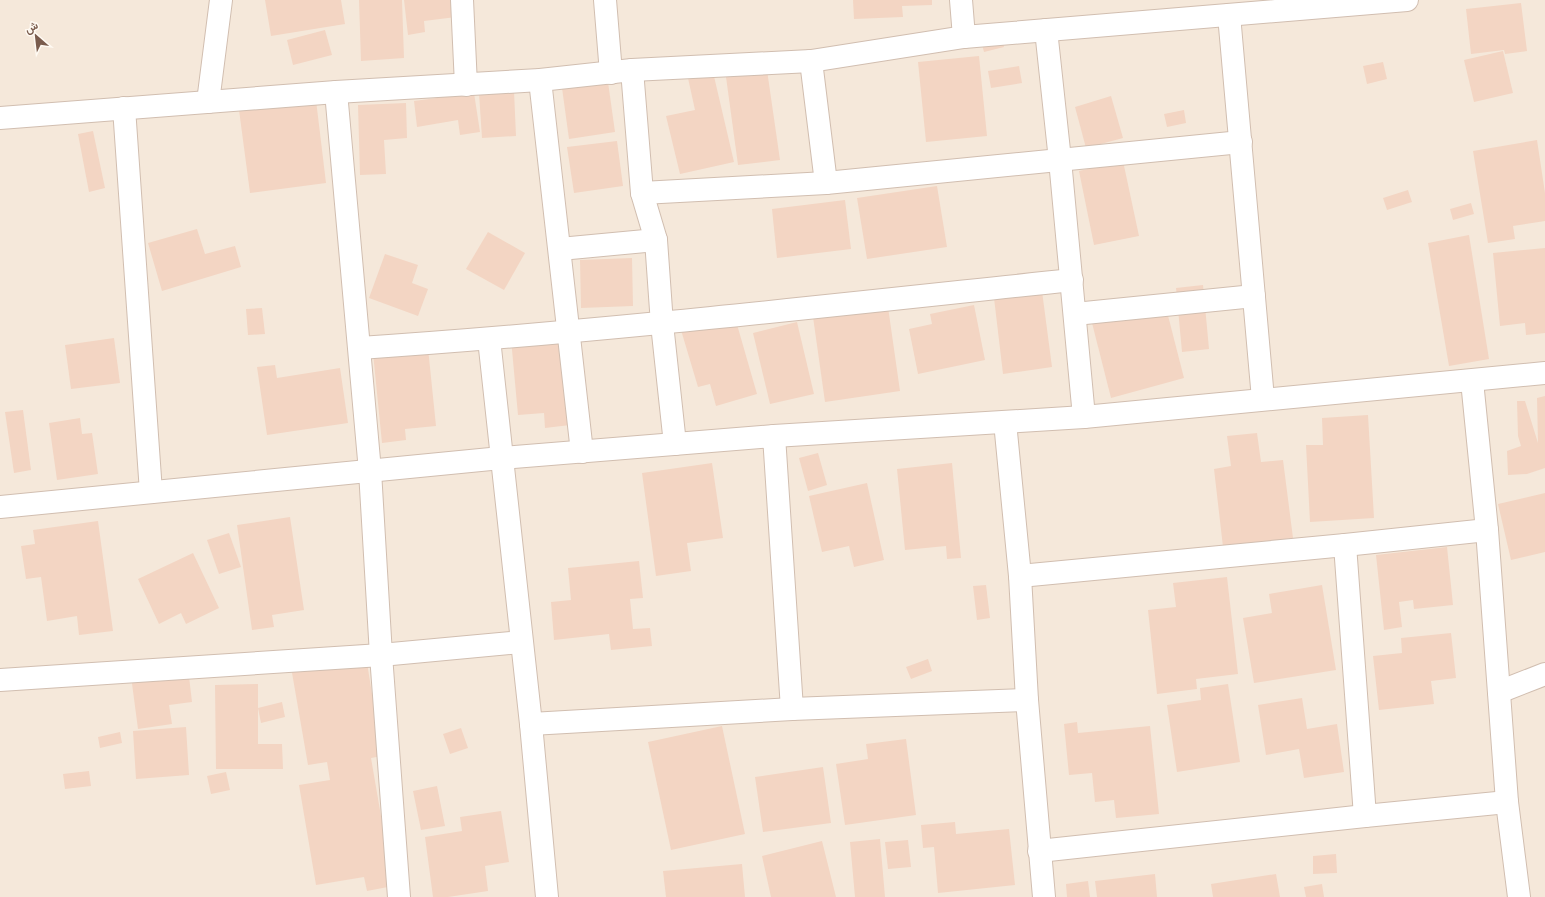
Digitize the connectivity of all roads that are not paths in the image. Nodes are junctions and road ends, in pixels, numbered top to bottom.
1 (221, 0) edge
2 (462, 0) edge
3 (605, 0) edge
4 (961, 0) edge
5 (1407, 0) edge
6 (1229, 15) junction
7 (1046, 30) junction
8 (964, 37) junction
9 (811, 61) junction
10 (632, 70) junction
11 (611, 73) junction
12 (540, 80) junction
13 (466, 85) junction
14 (336, 92) junction
15 (208, 102) junction
16 (124, 108) junction
17 (0, 118) edge
18 (1241, 142) junction
19 (1060, 160) junction
20 (826, 183) junction
21 (642, 193) junction
22 (656, 240) junction
23 (560, 249) junction
24 (1072, 280) junction
25 (1254, 296) junction
26 (1075, 314) junction
27 (662, 324) junction
28 (568, 332) junction
29 (489, 339) junction
30 (360, 348) junction
31 (1545, 373) edge
32 (1472, 381) junction
33 (1263, 399) junction
34 (1084, 417) junction
35 (1005, 422) junction
36 (774, 436) junction
37 (674, 444) junction
38 (582, 452) junction
39 (501, 458) junction
40 (370, 471) junction
41 (151, 492) junction
42 (0, 507) edge
43 (1487, 530) junction
44 (1345, 545) junction
45 (1020, 576) junction
46 (521, 642) junction
47 (381, 655) junction
48 (1545, 674) edge
49 (0, 680) edge
50 (1499, 692) junction
51 (1027, 700) junction
52 (792, 709) junction
53 (531, 724) junction
54 (1508, 802) junction
55 (1365, 816) junction
56 (1039, 851) junction
57 (399, 897) edge
58 (547, 897) edge
59 (1044, 897) edge
60 (1518, 897) edge

1 - 15 street
2 - 13 street
3 - 11 street
4 - 8 street
5 - 6 street
6 - 7 street
6 - 18 street
7 - 8 street
7 - 19 street
8 - 9 street
9 - 10 street
9 - 20 street
10 - 11 street
10 - 21 street
11 - 12 street
12 - 13 street
12 - 23 street
13 - 14 street
14 - 15 street
14 - 30 street
15 - 16 street
16 - 17 street
16 - 41 street
18 - 19 street
18 - 25 street
19 - 20 street
19 - 24 street
20 - 21 street
21 - 22 street
22 - 23 street
22 - 27 street
23 - 28 street
24 - 26 street
24 - 27 street
25 - 26 street
25 - 33 street
26 - 34 street
27 - 28 street
27 - 37 street
28 - 29 street
28 - 38 street
29 - 30 street
29 - 39 street
30 - 40 street
31 - 32 street
32 - 33 street
32 - 43 street
33 - 34 street
34 - 35 street
35 - 36 street
35 - 45 street
36 - 37 street
36 - 52 street
37 - 38 street
38 - 39 street
39 - 40 street
39 - 46 street
40 - 41 street
40 - 47 street
41 - 42 street
43 - 44 street
43 - 50 street
44 - 45 street
44 - 55 street
45 - 51 street
46 - 47 street
46 - 53 street
47 - 49 street
47 - 57 street
48 - 50 street
50 - 54 street
51 - 52 street
51 - 56 street
52 - 53 street
53 - 58 street
54 - 55 street
54 - 60 street
55 - 56 street
56 - 59 street

